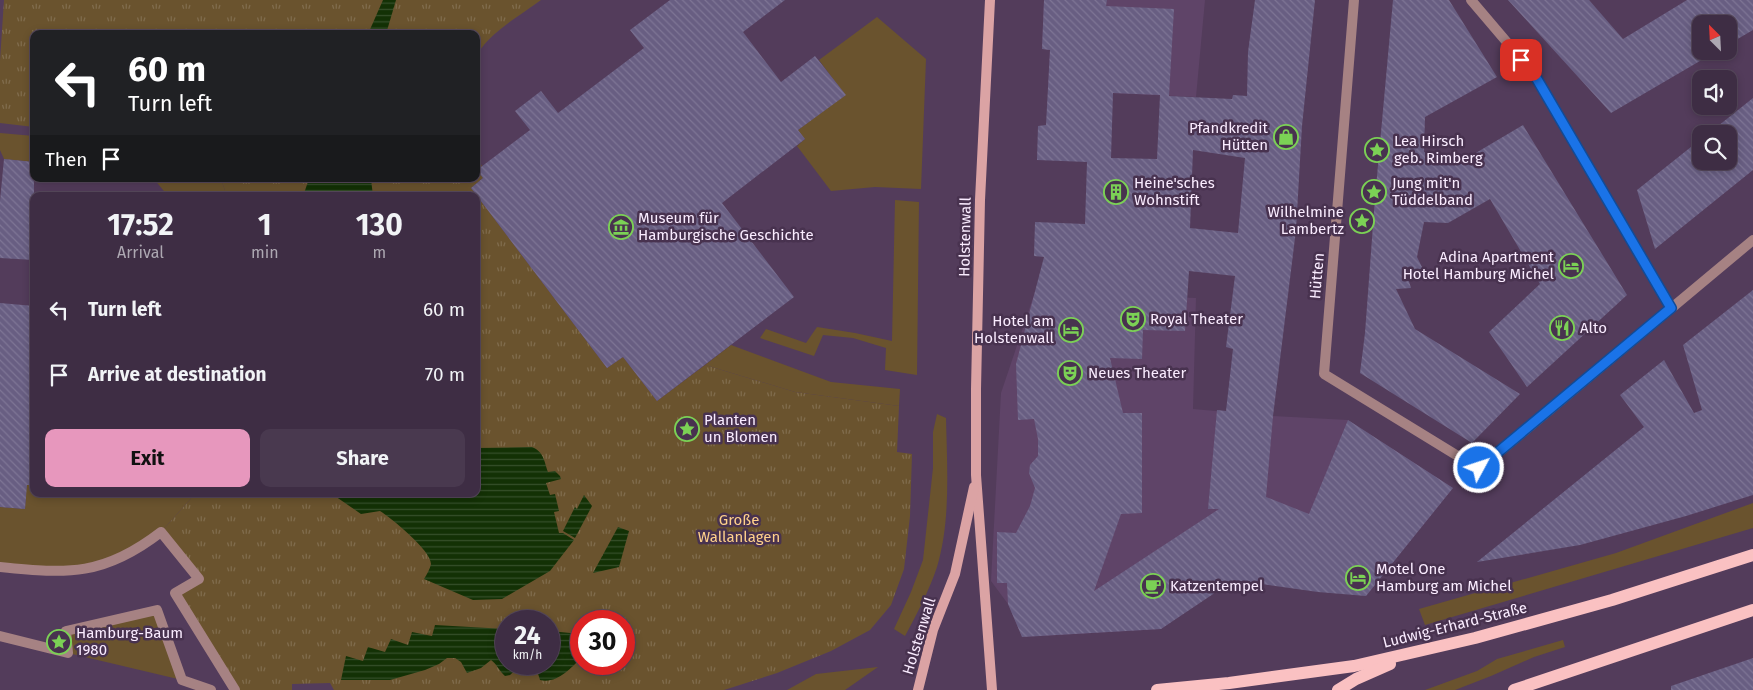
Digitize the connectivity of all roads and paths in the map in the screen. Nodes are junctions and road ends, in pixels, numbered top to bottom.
1 (990, 0) edge
2 (1354, 0) edge
3 (1471, 0) edge
4 (1753, 240) edge
5 (1671, 308) junction
6 (976, 475) junction
7 (1753, 554) edge
8 (0, 568) edge
9 (1753, 610) edge
10 (0, 636) edge
11 (1417, 651) junction
12 (211, 690) edge
13 (235, 690) edge
14 (918, 690) edge
15 (992, 690) edge
16 (1157, 690) edge
17 (1338, 690) edge
18 (1514, 690) edge

1 - 6 main road, Holstenwall
2 - 5 street, Hütten
3 - 5 street
4 - 5 street
6 - 14 main road, Holstenwall
6 - 15 main road, Holstenwall
7 - 11 main road, Ludwig-Erhard-Straße
8 - 13 street
9 - 18 main road
10 - 12 street
11 - 16 main road, Ludwig-Erhard-Straße
11 - 17 main road

